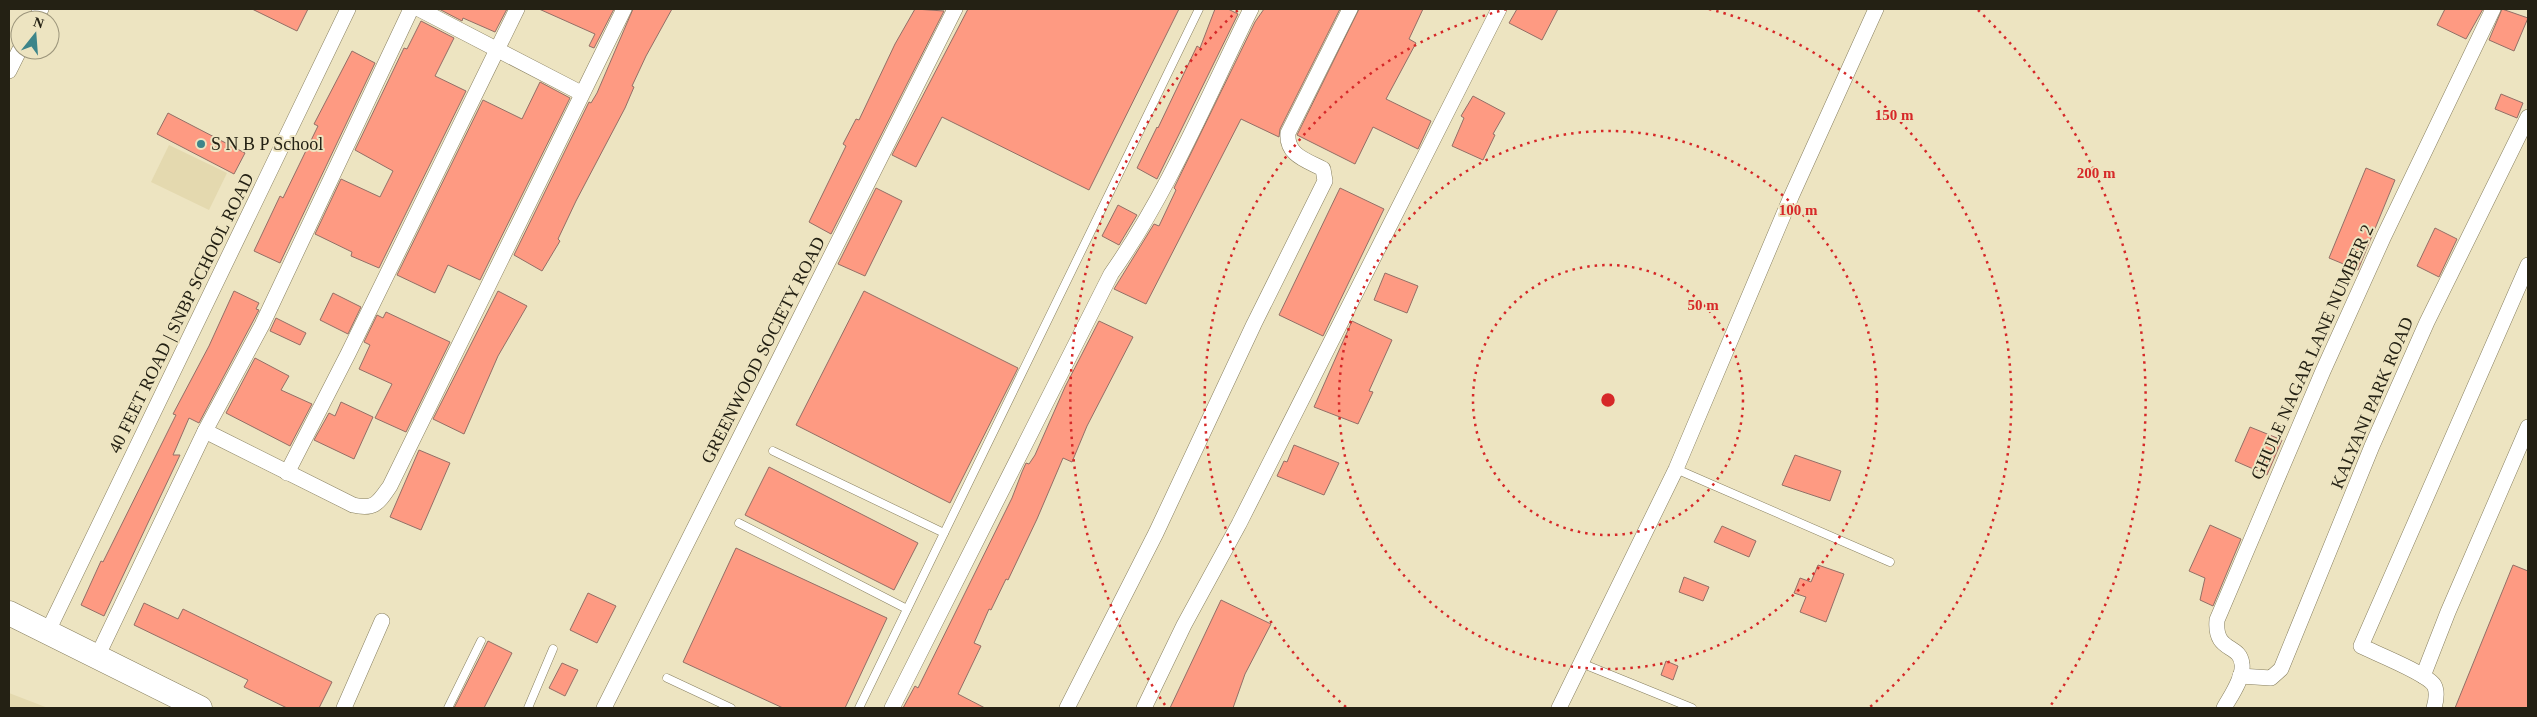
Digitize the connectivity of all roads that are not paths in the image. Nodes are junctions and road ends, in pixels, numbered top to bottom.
1 (348, 9) edge
2 (411, 9) edge
3 (419, 9) edge
4 (517, 9) edge
5 (624, 9) edge
6 (955, 9) edge
7 (1199, 9) edge
8 (1251, 9) edge
9 (1350, 9) edge
10 (1499, 9) edge
11 (1876, 9) edge
12 (2493, 9) edge
13 (497, 50) junction
14 (581, 93) junction
15 (2528, 117) edge
16 (2528, 265) edge
17 (2528, 427) edge
18 (206, 431) junction
19 (773, 451) dead end
20 (1676, 469) junction
21 (287, 473) junction
22 (739, 523) dead end
23 (944, 533) junction
24 (1890, 562) dead end
25 (907, 610) junction
26 (9, 613) edge
27 (382, 621) dead end
28 (47, 633) junction
29 (481, 640) dead end
30 (553, 649) dead end
31 (97, 657) junction
32 (1581, 663) junction
33 (2240, 676) junction
34 (2423, 676) junction
35 (667, 678) dead end
36 (200, 708) edge
37 (344, 708) edge
38 (448, 708) edge
39 (528, 708) edge
40 (604, 708) edge
41 (731, 708) edge
42 (859, 708) edge
43 (892, 708) edge
44 (1067, 708) edge
45 (1144, 708) edge
46 (1559, 708) edge
47 (1692, 708) edge
48 (2224, 708) edge
49 (2434, 708) edge

1 - 28 street, 40 FEET ROAD | SNBP SCHOOL ROAD
2 - 18 street
3 - 13 street
4 - 13 street
5 - 14 street
6 - 40 street, GREENWOOD SOCIETY ROAD
7 - 23 lane
8 - 43 street
9 - 44 street
10 - 45 street
11 - 20 street
12 - 33 street, GHULE NAGAR LANE NUMBER 2
13 - 14 street
13 - 21 street
14 - 21 street
15 - 33 street, KALYANI PARK ROAD
16 - 34 street
17 - 34 street
18 - 21 street
18 - 31 street
19 - 23 lane
20 - 24 lane
20 - 32 street
22 - 25 lane
23 - 25 lane
25 - 42 lane
26 - 28 main road
27 - 37 street
28 - 31 main road
29 - 38 lane
30 - 39 lane
31 - 36 main road
32 - 46 street
32 - 47 lane
33 - 48 street
34 - 49 street
35 - 41 lane

